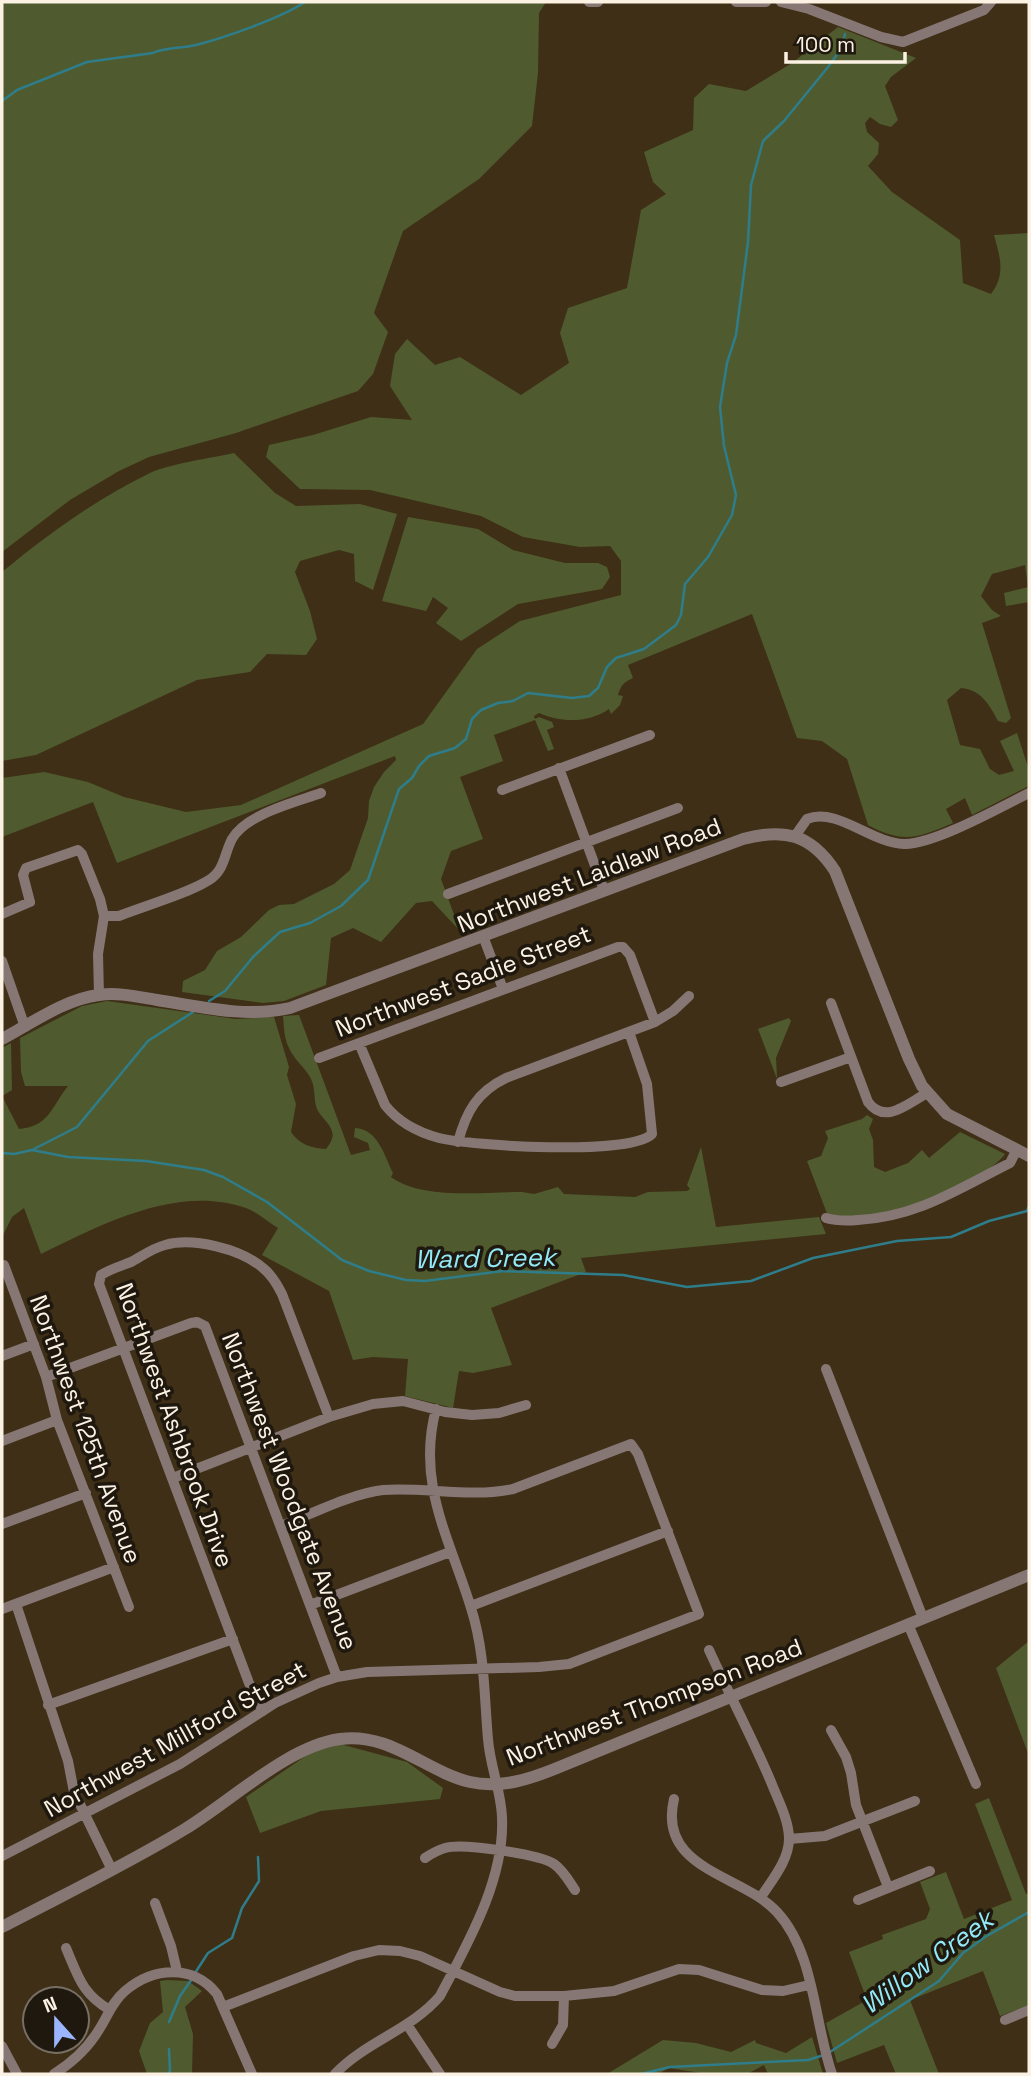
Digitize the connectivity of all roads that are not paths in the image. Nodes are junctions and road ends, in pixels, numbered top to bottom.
1 (589, 2) edge
2 (598, 2) edge
3 (736, 2) edge
4 (766, 2) edge
5 (781, 2) edge
6 (991, 2) edge
7 (650, 735) dead end
8 (559, 768) junction
9 (502, 790) dead end
10 (321, 793) dead end
11 (1029, 793) edge
12 (678, 808) dead end
13 (795, 836) junction
14 (587, 842) junction
15 (604, 890) junction
16 (448, 894) dead end
17 (2, 914) edge
18 (104, 916) junction
19 (484, 936) junction
20 (2, 961) edge
21 (503, 989) junction
22 (99, 995) junction
23 (689, 996) dead end
24 (831, 1003) dead end
25 (655, 1022) junction
26 (25, 1027) junction
27 (629, 1032) junction
28 (2, 1039) edge
29 (359, 1043) junction
30 (851, 1057) junction
31 (319, 1058) dead end
32 (781, 1082) dead end
33 (927, 1093) junction
34 (458, 1142) junction
35 (1017, 1150) junction
36 (1029, 1156) edge
37 (826, 1218) dead end
38 (4, 1265) dead end
39 (34, 1344) junction
40 (124, 1349) junction
41 (2, 1356) edge
42 (827, 1369) dead end
43 (46, 1377) junction
44 (526, 1405) dead end
45 (436, 1409) junction
46 (329, 1418) junction
47 (57, 1420) junction
48 (2, 1441) edge
49 (251, 1449) junction
50 (173, 1478) junction
51 (433, 1491) junction
52 (86, 1493) junction
53 (2, 1524) edge
54 (281, 1526) junction
55 (668, 1531) junction
56 (450, 1552) junction
57 (114, 1567) junction
58 (1029, 1574) edge
59 (16, 1604) junction
60 (310, 1605) junction
61 (471, 1606) junction
62 (129, 1607) dead end
63 (2, 1609) edge
64 (923, 1618) junction
65 (908, 1624) junction
66 (233, 1639) junction
67 (709, 1650) dead end
68 (484, 1668) junction
69 (337, 1677) junction
70 (731, 1696) junction
71 (48, 1704) junction
72 (262, 1711) junction
73 (831, 1730) dead end
74 (496, 1784) junction
75 (976, 1784) dead end
76 (674, 1799) dead end
77 (915, 1801) dead end
78 (84, 1814) junction
79 (862, 1821) junction
80 (789, 1839) junction
81 (500, 1851) junction
82 (2, 1856) edge
83 (425, 1858) dead end
84 (112, 1870) junction
85 (930, 1871) dead end
86 (888, 1887) junction
87 (575, 1890) dead end
88 (761, 1897) junction
89 (858, 1900) dead end
90 (155, 1903) dead end
91 (2, 1927) edge
92 (66, 1948) dead end
93 (454, 1970) junction
94 (177, 1971) junction
95 (809, 1985) junction
96 (564, 1996) junction
97 (223, 2007) junction
98 (110, 2010) junction
99 (1029, 2010) edge
100 (1004, 2020) dead end
101 (408, 2025) junction
102 (552, 2044) dead end
103 (2, 2046) edge
104 (17, 2074) edge
105 (54, 2074) edge
106 (252, 2074) edge
107 (335, 2074) edge
108 (440, 2074) edge
109 (832, 2074) edge

1 - 2 street
3 - 4 street
5 - 6 street
7 - 8 street
8 - 9 street
8 - 14 street
10 - 18 street
11 - 13 street
12 - 14 street
13 - 15 street, Northwest Laidlaw Road
13 - 33 street
14 - 15 street
14 - 16 street
15 - 19 street, Northwest Laidlaw Road
17 - 18 street
18 - 22 street
19 - 21 street
19 - 22 street, Northwest Laidlaw Road
20 - 26 street
21 - 25 street, Northwest Sadie Street
21 - 29 street, Northwest Sadie Street
22 - 26 street, Northwest Laidlaw Road
23 - 25 street
24 - 30 street
25 - 27 street
26 - 28 street, Northwest Laidlaw Road
27 - 34 street
27 - 34 street
29 - 31 street, Northwest Sadie Street
29 - 34 street
30 - 32 street
30 - 33 street
33 - 35 street
35 - 36 street
35 - 37 street
38 - 39 street, Northwest 125th Avenue
39 - 41 street
39 - 43 street, Northwest 125th Avenue
40 - 43 street
40 - 46 street, Northwest Ashbrook Drive
40 - 49 street, Northwest Woodgate Avenue
40 - 50 street, Northwest Ashbrook Drive
42 - 64 street
43 - 47 street, Northwest 125th Avenue
44 - 45 street
45 - 46 street
45 - 51 street
46 - 49 street
47 - 48 street
47 - 52 street, Northwest 125th Avenue
49 - 50 street
49 - 54 street, Northwest Woodgate Avenue
50 - 66 street, Northwest Ashbrook Drive
51 - 54 street
51 - 55 street
51 - 56 street
52 - 53 street
52 - 57 street, Northwest 125th Avenue
54 - 60 street, Northwest Woodgate Avenue
55 - 61 street
55 - 68 street, Northwest Millford Street
56 - 60 street
56 - 61 street
57 - 59 street
57 - 62 street, Northwest 125th Avenue
58 - 64 street, Northwest Thompson Road
59 - 63 street
59 - 71 street
60 - 69 street, Northwest Woodgate Avenue
61 - 68 street
64 - 65 street, Northwest Thompson Road
65 - 70 street, Northwest Thompson Road
65 - 75 street
66 - 71 street
66 - 72 street, Northwest Ashbrook Drive
67 - 70 street
68 - 69 street, Northwest Millford Street
68 - 74 street
69 - 72 street, Northwest Millford Street
70 - 74 street, Northwest Thompson Road
70 - 80 street
71 - 78 street
72 - 78 street, Northwest Millford Street
73 - 79 street
74 - 81 street
74 - 84 street, Northwest Thompson Road
76 - 88 street
77 - 79 street
78 - 82 street, Northwest Millford Street
78 - 84 street
79 - 80 street
79 - 86 street
80 - 88 street
81 - 83 street
81 - 87 street
81 - 93 street
84 - 91 street, Northwest Thompson Road
85 - 86 street
86 - 89 street
88 - 95 street
90 - 94 street
92 - 98 street
93 - 96 street
93 - 97 street
93 - 101 street
94 - 97 street
94 - 98 street
95 - 96 street
95 - 109 street
96 - 102 street
97 - 106 street
98 - 105 street
99 - 100 street
101 - 107 street
101 - 108 street
103 - 104 street

